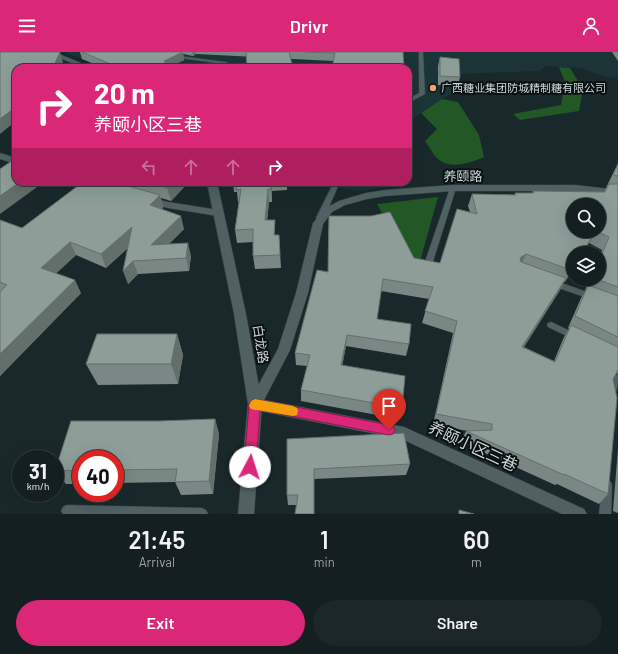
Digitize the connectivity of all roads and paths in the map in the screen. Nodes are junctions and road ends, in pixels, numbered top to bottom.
1 (48, 52) edge
2 (421, 52) edge
3 (167, 55) edge
4 (80, 64) edge
5 (226, 64) edge
6 (412, 98) edge
7 (0, 156) edge
8 (12, 160) edge
9 (213, 186) edge
10 (336, 186) edge
11 (453, 188) junction
12 (618, 193) edge
13 (139, 197) edge
14 (218, 213) junction
15 (318, 223) junction
16 (427, 268) edge
17 (543, 279) edge
18 (603, 300) edge
19 (551, 325) dead end
20 (584, 341) edge
21 (618, 378) edge
22 (614, 403) edge
23 (255, 404) junction
24 (608, 476) edge
25 (67, 511) dead end
26 (202, 514) edge
27 (246, 514) edge
28 (579, 514) edge
29 (605, 514) edge

1 - 4 street
2 - 6 lane
3 - 5 lane
7 - 8 street
9 - 14 street, 白龙路
10 - 15 lane
11 - 12 street, 养颐路
11 - 15 street, 养颐路
11 - 16 lane
13 - 14 street
14 - 23 street, 白龙路
15 - 23 street
17 - 18 lane
19 - 20 lane
21 - 22 lane
23 - 27 street, 白龙路
23 - 28 street, 养颐小区三巷
24 - 29 lane
25 - 26 lane

